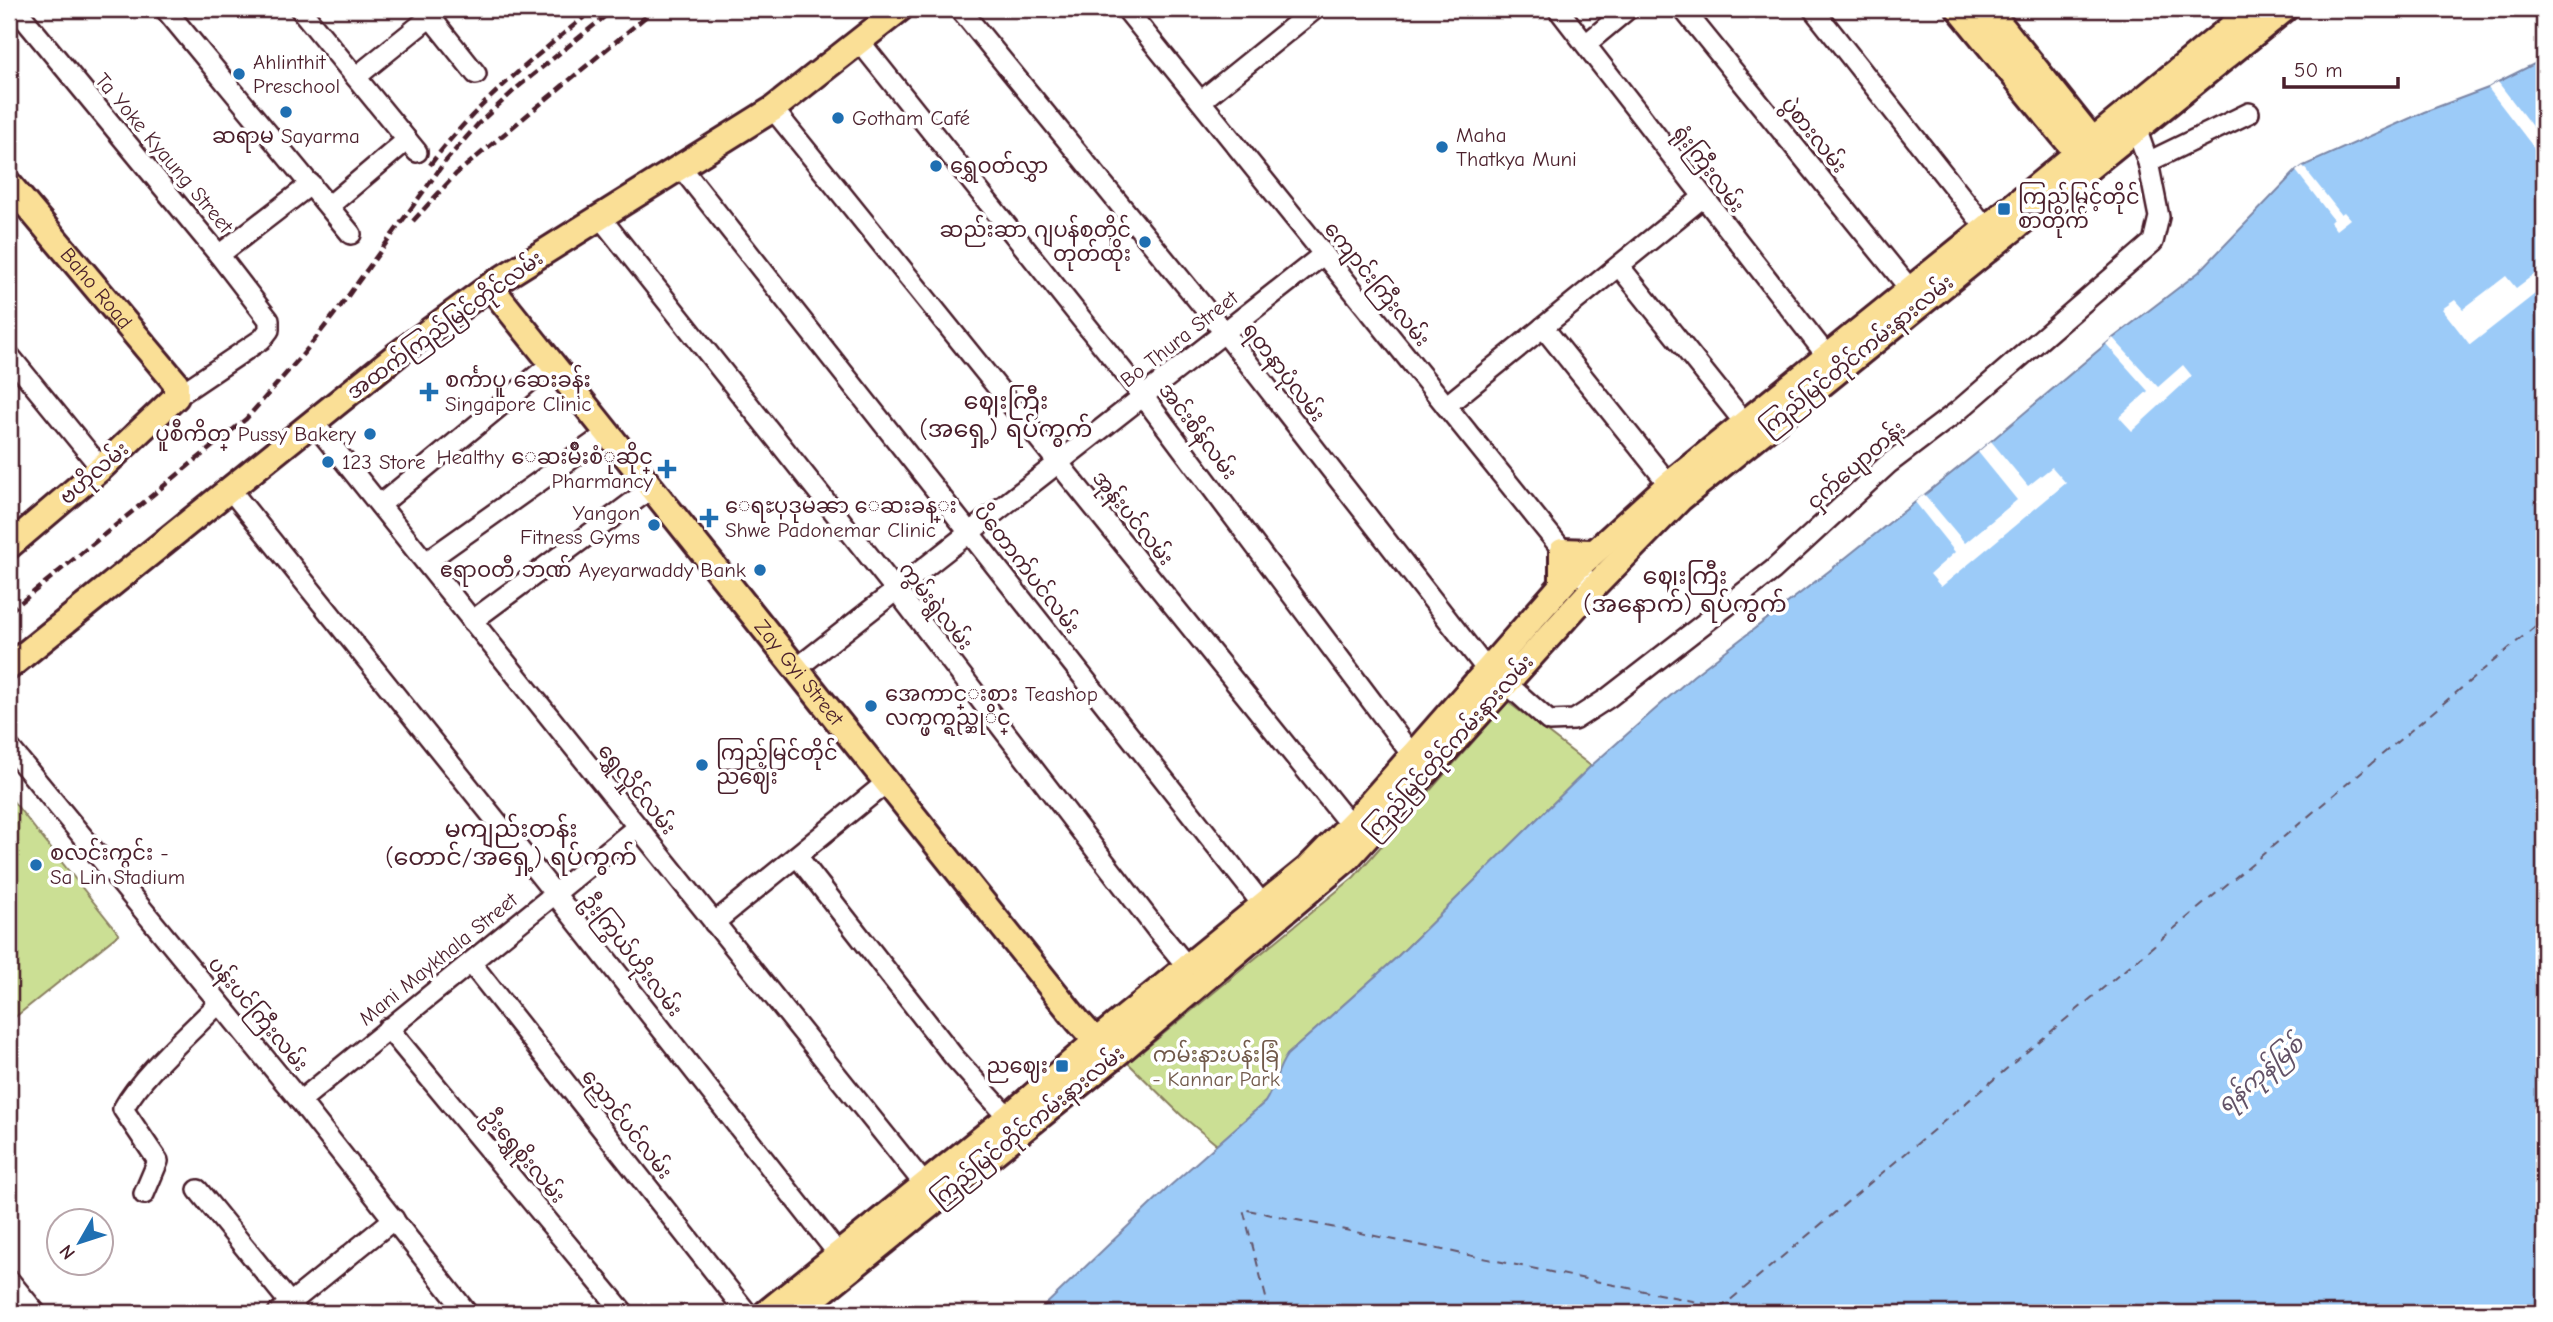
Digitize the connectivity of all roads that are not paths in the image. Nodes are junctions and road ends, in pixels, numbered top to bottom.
1 (16, 9) edge
2 (165, 9) edge
3 (300, 9) edge
4 (900, 9) edge
5 (960, 9) edge
6 (1126, 9) edge
7 (1315, 9) edge
8 (1558, 9) edge
9 (1628, 9) edge
10 (1683, 9) edge
11 (1813, 9) edge
12 (2253, 9) edge
13 (2285, 9) edge
14 (431, 11) edge
15 (1975, 12) edge
16 (1292, 16) edge
17 (860, 42) junction
18 (1586, 44) junction
19 (476, 74) dead end
20 (356, 76) junction
21 (1201, 101) junction
22 (773, 109) junction
23 (2249, 113) dead end
24 (2126, 126) junction
25 (2082, 149) junction
26 (2148, 162) junction
27 (680, 166) junction
28 (9, 184) edge
29 (311, 184) junction
30 (1702, 198) junction
31 (330, 206) junction
32 (600, 217) junction
33 (1986, 228) junction
34 (351, 234) dead end
35 (1324, 254) junction
36 (219, 255) junction
37 (1619, 266) junction
38 (490, 286) junction
39 (1915, 296) junction
40 (1543, 327) junction
41 (1224, 332) junction
42 (9, 355) edge
43 (1827, 356) junction
44 (552, 363) junction
45 (1143, 396) junction
46 (176, 397) junction
47 (1447, 406) junction
48 (313, 422) junction
49 (1744, 422) junction
50 (609, 432) junction
51 (1058, 463) junction
52 (101, 468) junction
53 (653, 487) junction
54 (229, 488) junction
55 (1674, 491) junction
56 (380, 505) junction
57 (970, 532) junction
58 (11, 540) edge
59 (426, 562) junction
60 (1573, 564) junction
61 (1593, 588) junction
62 (896, 590) junction
63 (472, 621) junction
64 (9, 667) edge
65 (797, 668) junction
66 (1496, 677) junction
67 (9, 747) edge
68 (1412, 755) junction
69 (887, 782) junction
70 (637, 827) junction
71 (1359, 832) junction
72 (797, 856) junction
73 (555, 894) junction
74 (1262, 903) junction
75 (714, 923) junction
76 (471, 963) junction
77 (1190, 969) junction
78 (219, 1003) junction
79 (1075, 1018) junction
80 (388, 1028) junction
81 (1107, 1042) junction
82 (1068, 1065) junction
83 (300, 1101) junction
84 (1008, 1117) junction
85 (925, 1185) junction
86 (198, 1190) dead end
87 (144, 1194) dead end
88 (394, 1219) junction
89 (845, 1263) junction
90 (9, 1280) edge
91 (289, 1310) edge
92 (36, 1313) edge
93 (467, 1313) edge
94 (624, 1313) edge
95 (747, 1313) edge
96 (766, 1313) edge
97 (796, 1313) edge

1 - 36 street, Ta Yoke Kyaung Street
2 - 29 street
3 - 20 street
4 - 17 main road, အထက်ကြည်မြင်တိုင်လမ်း
5 - 41 street, ရတနာပုံလမ်း
6 - 21 street, ကျောင်းကြီးလမ်း
7 - 16 street
8 - 18 street, ရုံးကြီးလမ်း
9 - 18 street
10 - 39 street, ပွဲစားလမ်း
11 - 33 street
12 - 24 main road
13 - 24 main road, ကြည်မြင်တိုင်ကမ်းနားလမ်း
14 - 19 street
14 - 20 street
15 - 25 main road
16 - 21 street
17 - 22 main road, အထက်ကြည်မြင်တိုင်လမ်း
17 - 45 street, အင်းစိန်လမ်း
18 - 30 street, ရုံးကြီးလမ်း
20 - 31 street
21 - 35 street, ကျောင်းကြီးလမ်း
22 - 27 main road, အထက်ကြည်မြင်တိုင်လမ်း
22 - 51 street, အုန်းပင်လမ်း
23 - 26 street
24 - 25 main road, ကြည်မြင်တိုင်ကမ်းနားလမ်း
24 - 25 main road
24 - 26 street, ငှက်ပျောတန်း
25 - 33 main road
25 - 39 main road, ကြည်မြင်တိုင်ကမ်းနားလမ်း
26 - 66 street, ငှက်ပျောတန်း
27 - 32 main road, အထက်ကြည်မြင်တိုင်လမ်း
27 - 57 street, ပိတောက်ပင်လမ်း
28 - 46 main road, Baho Road
29 - 31 street
29 - 36 street
30 - 37 street
30 - 43 street, ရုံးကြီးလမ်း
31 - 34 street
32 - 38 main road, အထက်ကြည်မြင်တိုင်လမ်း
32 - 62 street, ကွမ်းရွဲလမ်း
33 - 39 main road
35 - 41 street, Bo Thura Street
35 - 47 street, ကျောင်းကြီးလမ်း
36 - 46 street, Ta Yoke Kyaung Street
37 - 40 street
37 - 49 street
38 - 44 main road, Zay Gyi Street
38 - 48 main road, အထက်ကြည်မြင်တိုင်လမ်း
39 - 43 main road
39 - 55 main road, ကြည်မြင်တိုင်ကမ်းနားလမ်း
40 - 47 street
40 - 55 street
41 - 45 street, Bo Thura Street
41 - 66 street, ရတနာပုံလမ်း
42 - 52 street
43 - 49 main road
44 - 50 main road, Zay Gyi Street
44 - 56 street
45 - 51 street, Bo Thura Street
45 - 68 street, အင်းစိန်လမ်း
46 - 52 main road, ဗဟိုလမ်း
47 - 60 street, ကျောင်းကြီးလမ်း
48 - 54 main road, အထက်ကြည်မြင်တိုင်လမ်း
48 - 56 street, ရွှေလှိုင်လမ်း
49 - 55 main road
50 - 53 main road, Zay Gyi Street
50 - 59 street
51 - 57 street, Bo Thura Street
51 - 71 street, အုန်းပင်လမ်း
52 - 58 main road, ဗဟိုလမ်း
53 - 63 street
53 - 65 main road, Zay Gyi Street
54 - 64 main road, အထက်ကြည်မြင်တိုင်လမ်း
54 - 73 street, ဦးကြွယ်ဟိုးလမ်း
55 - 60 main road, ကြည်မြင်တိုင်ကမ်းနားလမ်း
55 - 61 main road, ကြည်မြင်တိုင်ကမ်းနားလမ်း
56 - 59 street, ရွှေလှိုင်လမ်း
57 - 62 street, Bo Thura Street
57 - 74 street, ပိတောက်ပင်လမ်း
59 - 63 street, ရွှေလှိုင်လမ်း
60 - 61 street, ကျောင်းကြီးလမ်း
60 - 66 main road, ကြည်မြင်တိုင်ကမ်းနားလမ်း
61 - 66 main road, ကြည်မြင်တိုင်ကမ်းနားလမ်း
62 - 65 street, Bo Thura Street
62 - 77 street, ကွမ်းရွဲလမ်း
63 - 70 street, ရွှေလှိုင်လမ်း
65 - 69 main road, Zay Gyi Street
66 - 68 main road, ကြည်မြင်တိုင်ကမ်းနားလမ်း
66 - 71 main road, ကြည်မြင်တိုင်ကမ်းနားလမ်း
67 - 78 street, ပန်းပင်ကြီးလမ်း
68 - 71 main road, ကြည်မြင်တိုင်ကမ်းနားလမ်း
69 - 72 street
69 - 79 main road, Zay Gyi Street
70 - 73 street, Mani Maykhala Street
70 - 75 street, ရွှေလှိုင်လမ်း
71 - 74 main road, ကြည်မြင်တိုင်ကမ်းနားလမ်း
71 - 77 main road, ကြည်မြင်တိုင်ကမ်းနားလမ်း
72 - 75 street
72 - 84 street
73 - 76 street, Mani Maykhala Street
73 - 89 street, ဦးကြွယ်ဟိုးလမ်း
74 - 77 main road, ကြည်မြင်တိုင်ကမ်းနားလမ်း
75 - 85 street, ရွှေလှိုင်လမ်း
76 - 80 street, Mani Maykhala Street
76 - 95 street, ညောင်ပင်လမ်း
77 - 81 main road, ကြည်မြင်တိုင်ကမ်းနားလမ်း
78 - 83 street, ပန်းပင်ကြီးလမ်း
78 - 87 street
79 - 81 main road
79 - 82 main road
80 - 83 street, Mani Maykhala Street
80 - 94 street, ဦးရွှေစိုးလမ်း
81 - 82 main road, ကြည်မြင်တိုင်ကမ်းနားလမ်း
81 - 89 main road, ကြည်မြင်တိုင်ကမ်းနားလမ်း
82 - 84 main road, ကြည်မြင်တိုင်ကမ်းနားလမ်း
83 - 88 street, ပန်းပင်ကြီးလမ်း
84 - 85 main road, ကြည်မြင်တိုင်ကမ်းနားလမ်း
85 - 89 main road, ကြည်မြင်တိုင်ကမ်းနားလမ်း
86 - 91 street
88 - 91 street
88 - 93 street, ပန်းပင်ကြီးလမ်း
89 - 96 main road
89 - 97 main road, ကြည်မြင်တိုင်ကမ်းနားလမ်း
90 - 92 street

